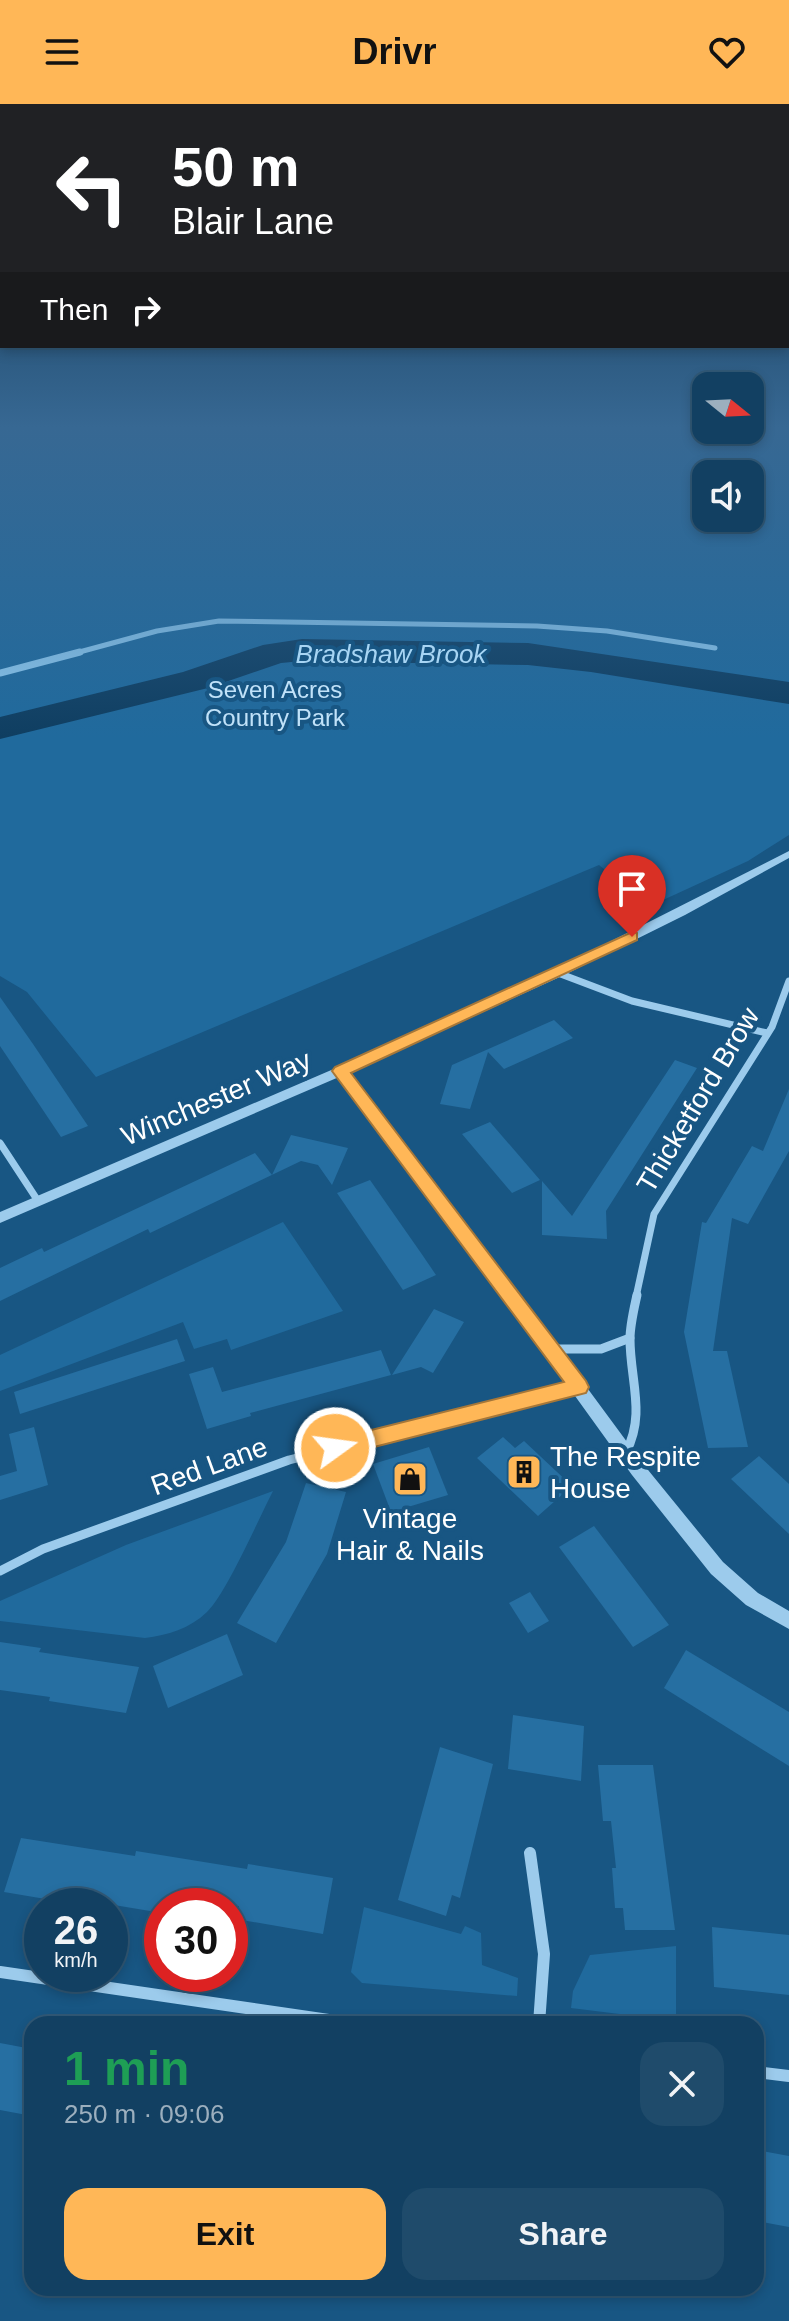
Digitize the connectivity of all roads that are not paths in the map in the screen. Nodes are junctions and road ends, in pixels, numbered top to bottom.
1 (789, 854) edge
2 (558, 973) junction
3 (789, 981) edge
4 (767, 1033) junction
5 (341, 1071) junction
6 (0, 1143) edge
7 (38, 1201) junction
8 (0, 1218) edge
9 (630, 1338) junction
10 (551, 1349) junction
11 (579, 1387) junction
12 (626, 1452) junction
13 (0, 1571) edge
14 (789, 1621) edge
15 (530, 1853) dead end
16 (0, 1972) edge
17 (301, 2016) edge
18 (540, 2016) edge
19 (764, 2073) edge
20 (789, 2076) edge

1 - 2 street, Winchester Way
2 - 4 street
2 - 5 street, Winchester Way
3 - 4 street, Thicketford Brow
4 - 9 street, Thicketford Brow
5 - 7 street, Winchester Way
5 - 10 street
6 - 7 street
7 - 8 street, Winchester Way
9 - 10 street
9 - 12 street, Thicketford Brow
10 - 11 street
11 - 12 street
11 - 13 street, Red Lane
12 - 14 street
15 - 18 street
16 - 17 street
19 - 20 street

